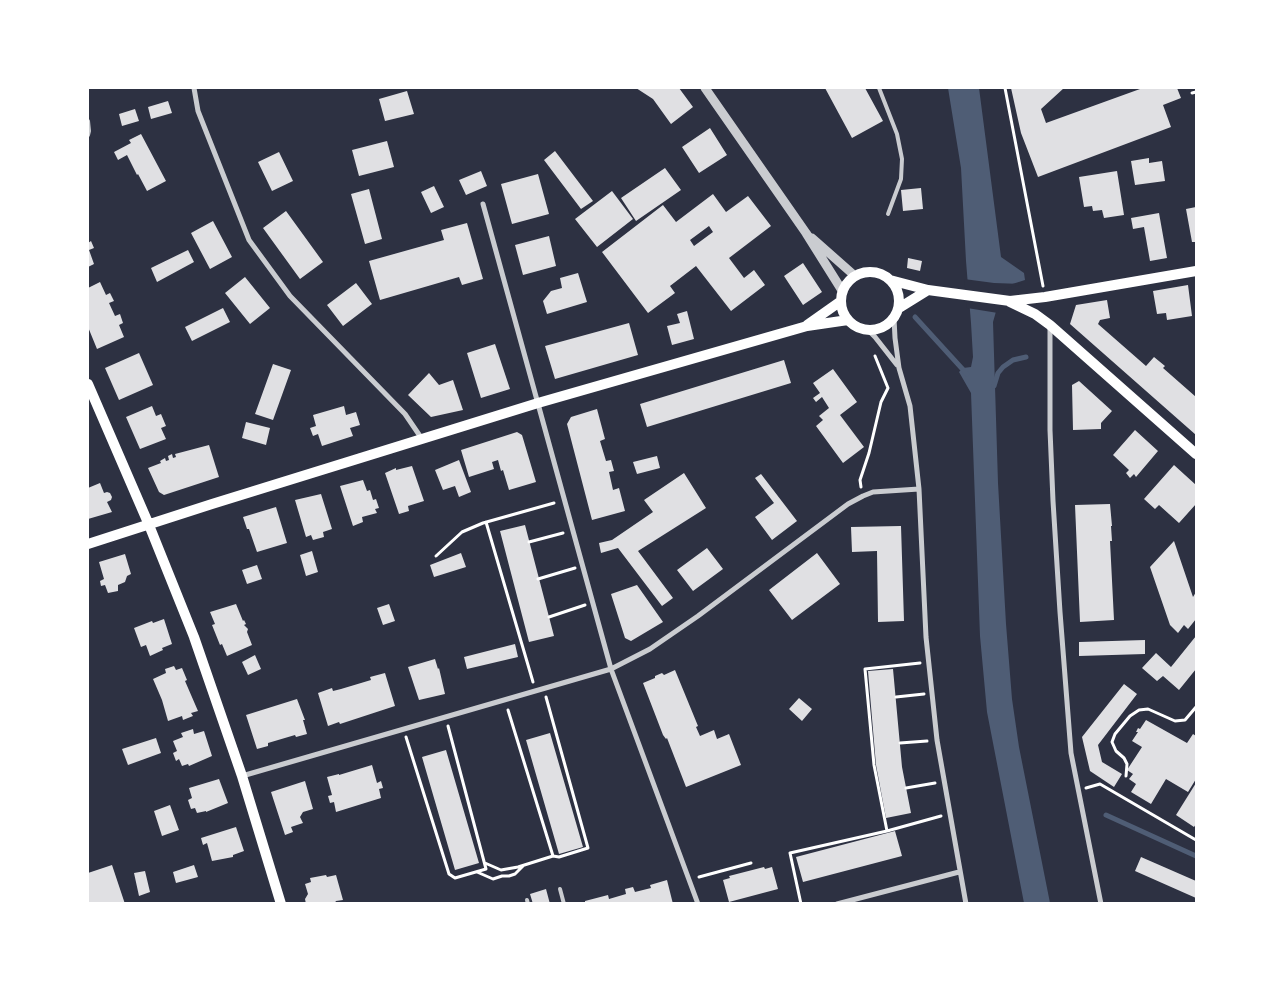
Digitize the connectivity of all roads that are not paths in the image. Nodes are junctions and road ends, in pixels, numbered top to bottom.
1 (194, 88) edge
2 (705, 88) edge
3 (879, 88) edge
4 (88, 121) edge
5 (88, 135) edge
6 (483, 204) dead end
7 (888, 214) dead end
8 (806, 233) junction
9 (1196, 271) edge
10 (855, 276) junction
11 (890, 280) junction
12 (928, 290) junction
13 (842, 296) junction
14 (1010, 301) junction
15 (899, 308) junction
16 (894, 318) junction
17 (848, 320) junction
18 (1050, 325) junction
19 (807, 326) junction
20 (868, 330) junction
21 (899, 368) junction
22 (88, 384) edge
23 (538, 403) junction
24 (422, 440) junction
25 (1196, 454) edge
26 (918, 489) junction
27 (148, 525) junction
28 (88, 544) edge
29 (611, 669) junction
30 (242, 776) junction
31 (960, 872) junction
32 (560, 889) dead end
33 (280, 904) edge
34 (564, 904) edge
35 (698, 904) edge
36 (837, 904) edge
37 (966, 904) edge
38 (1101, 904) edge

1 - 24 street
2 - 8 street
3 - 7 lane
4 - 5 lane
6 - 23 street
8 - 10 street
8 - 13 street
9 - 14 main road
10 - 11 main road
10 - 13 main road
11 - 12 main road
11 - 15 main road
12 - 14 main road
12 - 15 main road
13 - 17 main road
13 - 19 main road
14 - 18 main road
15 - 16 main road
16 - 20 main road
16 - 21 street
17 - 19 main road
17 - 20 main road
18 - 25 main road
18 - 38 street
19 - 23 main road
20 - 21 street
21 - 26 street
22 - 27 main road
23 - 24 main road
23 - 29 street
24 - 27 main road
26 - 29 street
26 - 31 street
27 - 28 main road
27 - 30 main road
29 - 30 street
29 - 35 street
30 - 33 main road
31 - 36 street
31 - 37 street
32 - 34 lane

